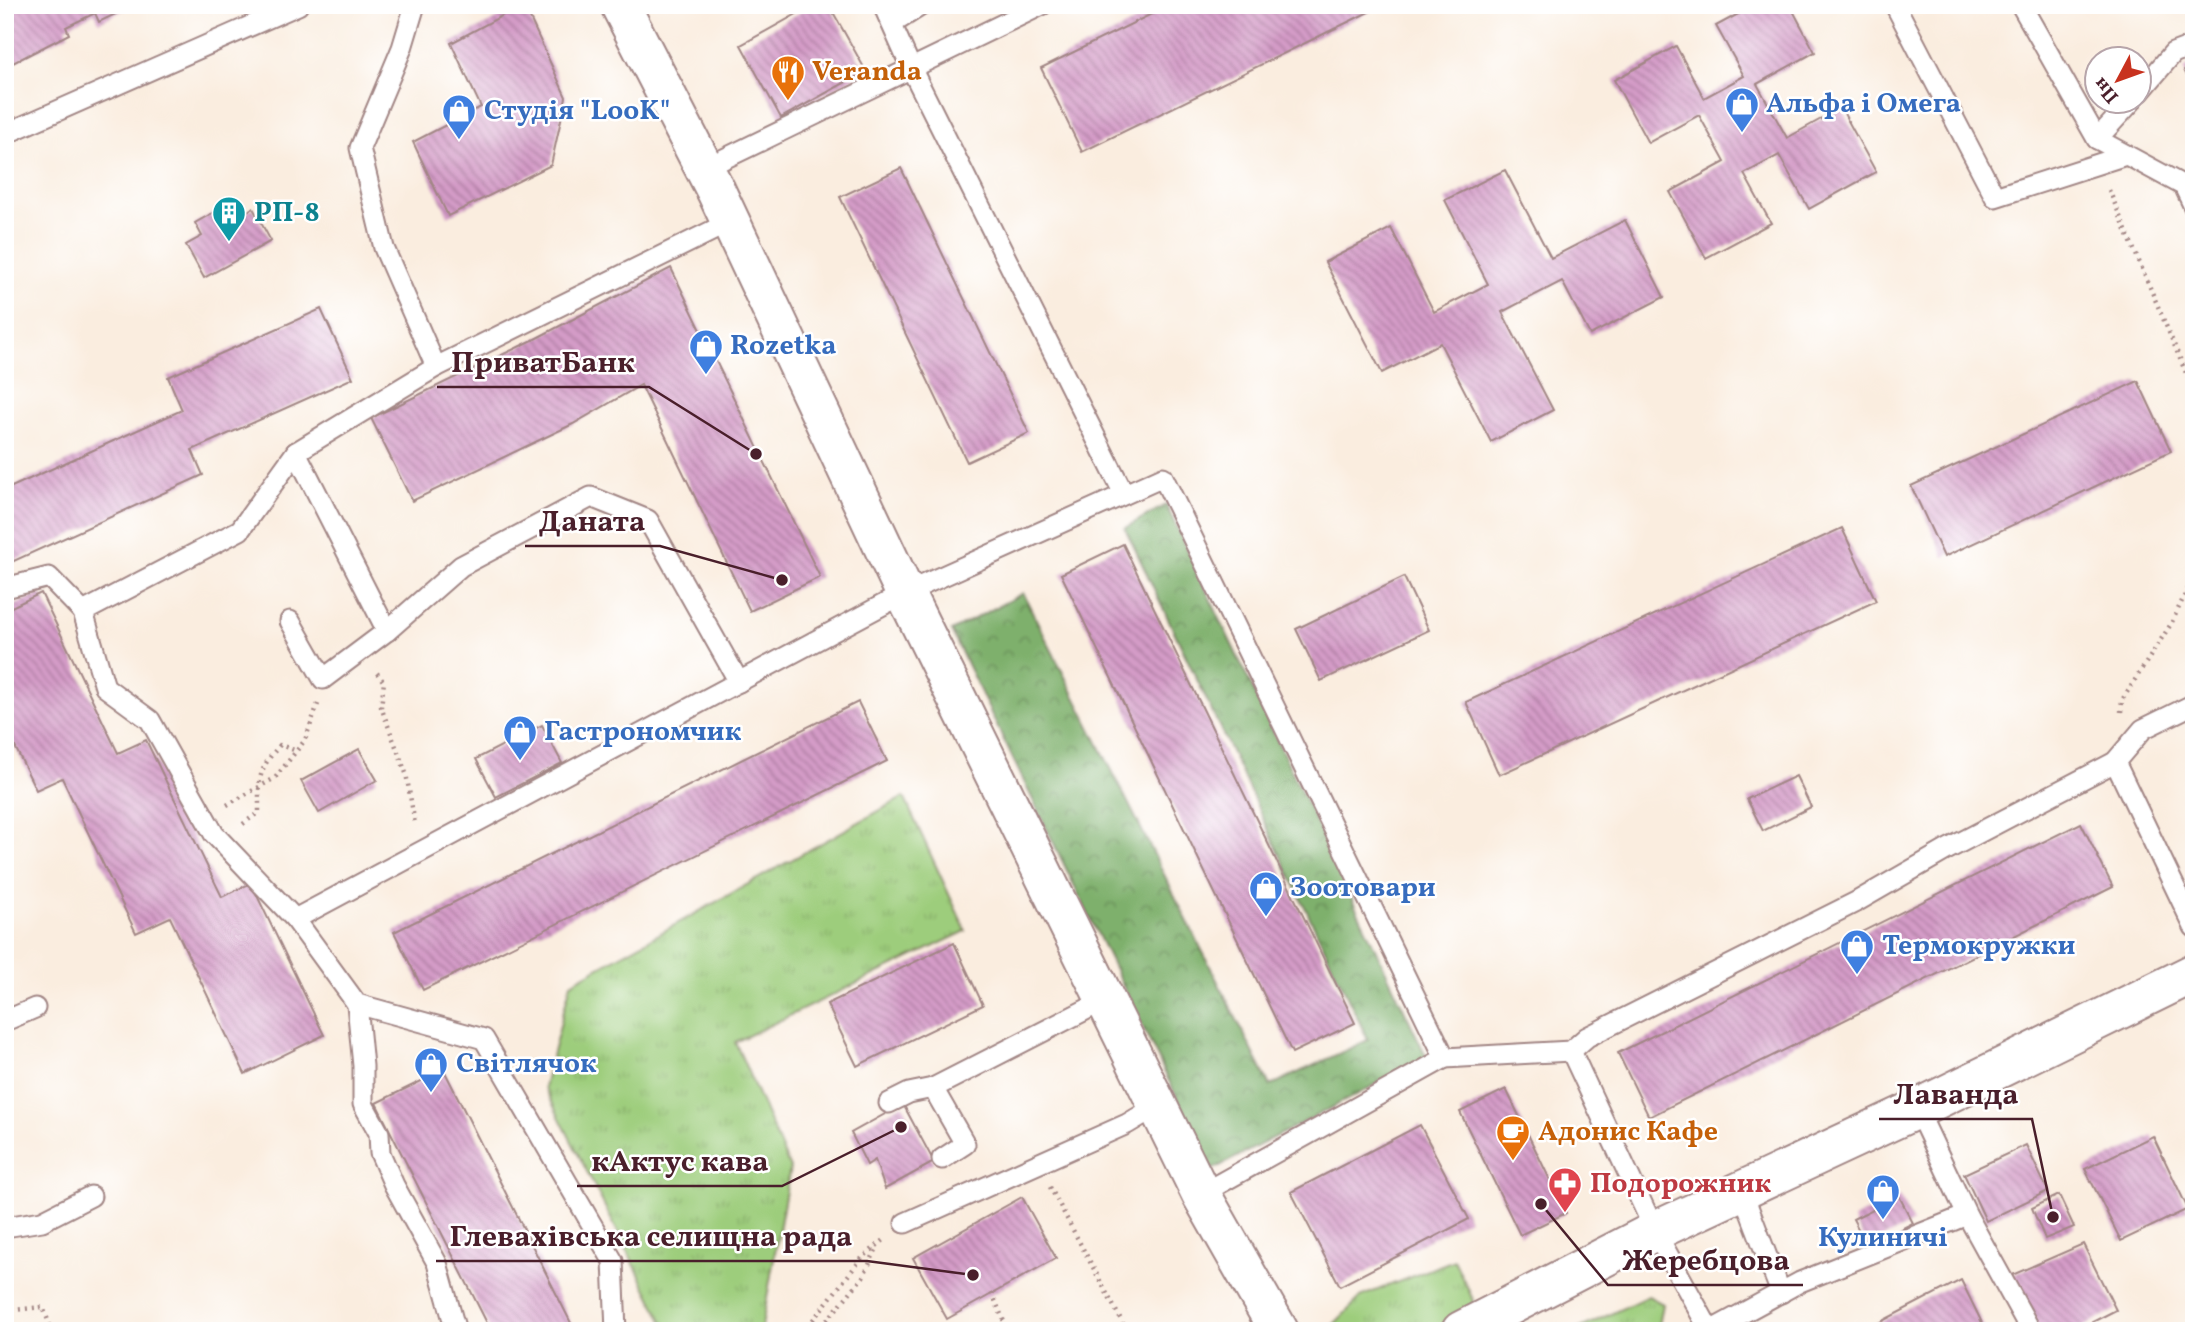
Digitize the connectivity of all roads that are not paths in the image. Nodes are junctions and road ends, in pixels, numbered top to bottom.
1 (298, 5) edge
2 (415, 5) edge
3 (620, 5) edge
4 (883, 5) edge
5 (922, 5) edge
6 (1042, 5) edge
7 (1895, 5) edge
8 (2021, 5) edge
9 (892, 24) junction
10 (2194, 45) edge
11 (912, 70) junction
12 (2154, 75) edge
13 (2118, 116) edge
14 (5, 134) edge
15 (2097, 139) junction
16 (2126, 155) junction
17 (703, 169) junction
18 (2194, 208) edge
19 (730, 222) junction
20 (436, 367) junction
21 (296, 452) junction
22 (1124, 494) junction
23 (5, 588) edge
24 (905, 593) junction
25 (83, 612) junction
26 (290, 621) dead end
27 (387, 631) junction
28 (739, 682) junction
29 (2194, 704) edge
30 (2115, 762) junction
31 (295, 919) junction
32 (2194, 927) edge
33 (2194, 973) edge
34 (1105, 1000) junction
35 (357, 1004) junction
36 (35, 1008) dead end
37 (5, 1021) edge
38 (1571, 1051) junction
39 (1445, 1058) junction
40 (933, 1088) junction
41 (889, 1103) dead end
42 (1157, 1106) junction
43 (1917, 1109) junction
44 (942, 1159) dead end
45 (1742, 1191) junction
46 (1201, 1194) junction
47 (91, 1196) dead end
48 (1967, 1215) junction
49 (905, 1223) road end
50 (5, 1227) edge
51 (1655, 1231) junction
52 (1781, 1293) junction
53 (456, 1331) edge
54 (616, 1331) edge
55 (1279, 1331) edge
56 (1461, 1331) edge
57 (1710, 1331) edge
58 (2031, 1331) edge

1 - 14 lane
2 - 20 lane
3 - 17 street
4 - 9 lane
5 - 9 lane
6 - 11 lane
7 - 16 lane
8 - 15 lane
9 - 11 lane
10 - 12 lane
11 - 17 lane
11 - 22 lane
13 - 15 lane
15 - 16 lane
16 - 18 lane
17 - 19 street
19 - 20 lane
19 - 24 street
20 - 21 lane
21 - 25 lane
21 - 27 lane
22 - 24 lane
22 - 39 lane
23 - 25 lane
24 - 28 lane
24 - 34 street
25 - 31 lane
26 - 27 lane
27 - 28 lane
28 - 31 lane
29 - 30 lane
30 - 32 lane
30 - 38 lane
31 - 35 lane
33 - 43 street
34 - 40 lane
34 - 42 street
35 - 53 lane
35 - 54 lane
36 - 37 lane
38 - 39 lane
38 - 51 lane
39 - 46 lane
40 - 41 lane
40 - 44 lane
42 - 46 street
42 - 49 lane
43 - 45 street
43 - 48 lane
45 - 51 street
45 - 52 lane
46 - 55 street
47 - 50 lane
48 - 52 lane
48 - 58 lane
51 - 56 street
51 - 57 lane
52 - 57 lane

